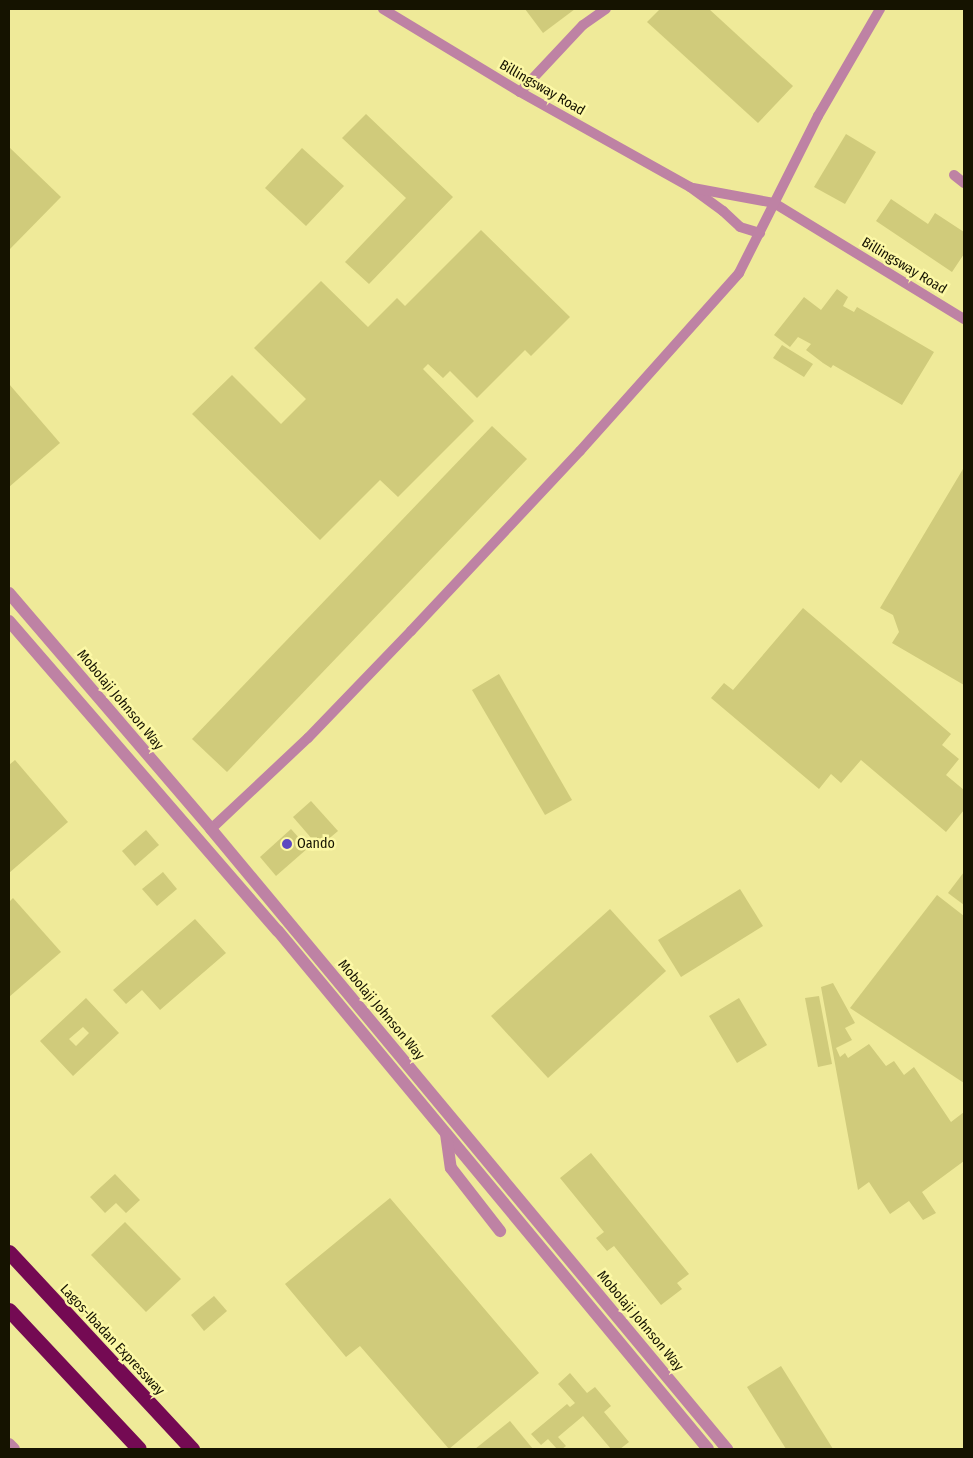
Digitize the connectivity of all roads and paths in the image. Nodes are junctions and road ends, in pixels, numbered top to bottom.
1 (383, 9) edge
2 (606, 9) edge
3 (880, 9) edge
4 (520, 92) junction
5 (954, 175) dead end
6 (964, 183) edge
7 (690, 187) junction
8 (774, 203) junction
9 (760, 233) junction
10 (964, 319) edge
11 (9, 593) edge
12 (9, 621) edge
13 (211, 830) junction
14 (446, 1134) junction
15 (500, 1231) dead end
16 (9, 1252) edge
17 (9, 1310) edge
18 (9, 1444) edge
19 (14, 1449) edge
20 (140, 1449) edge
21 (192, 1449) edge
22 (708, 1449) edge
23 (728, 1449) edge

1 - 4 street, Billingsway Road
2 - 4 street
3 - 8 street
4 - 7 street, Billingsway Road
5 - 6 street
7 - 8 street, Billingsway Road
7 - 9 street, Billingsway Road
8 - 9 street
8 - 10 street, Billingsway Road
9 - 13 street
11 - 13 street, Mobolaji Johnson Way
12 - 14 street, Mobolaji Johnson Way
13 - 23 street, Mobolaji Johnson Way
14 - 15 street
14 - 22 street, Mobolaji Johnson Way
16 - 21 highway, Lagos-Ibadan Expressway
17 - 20 highway
18 - 19 street

